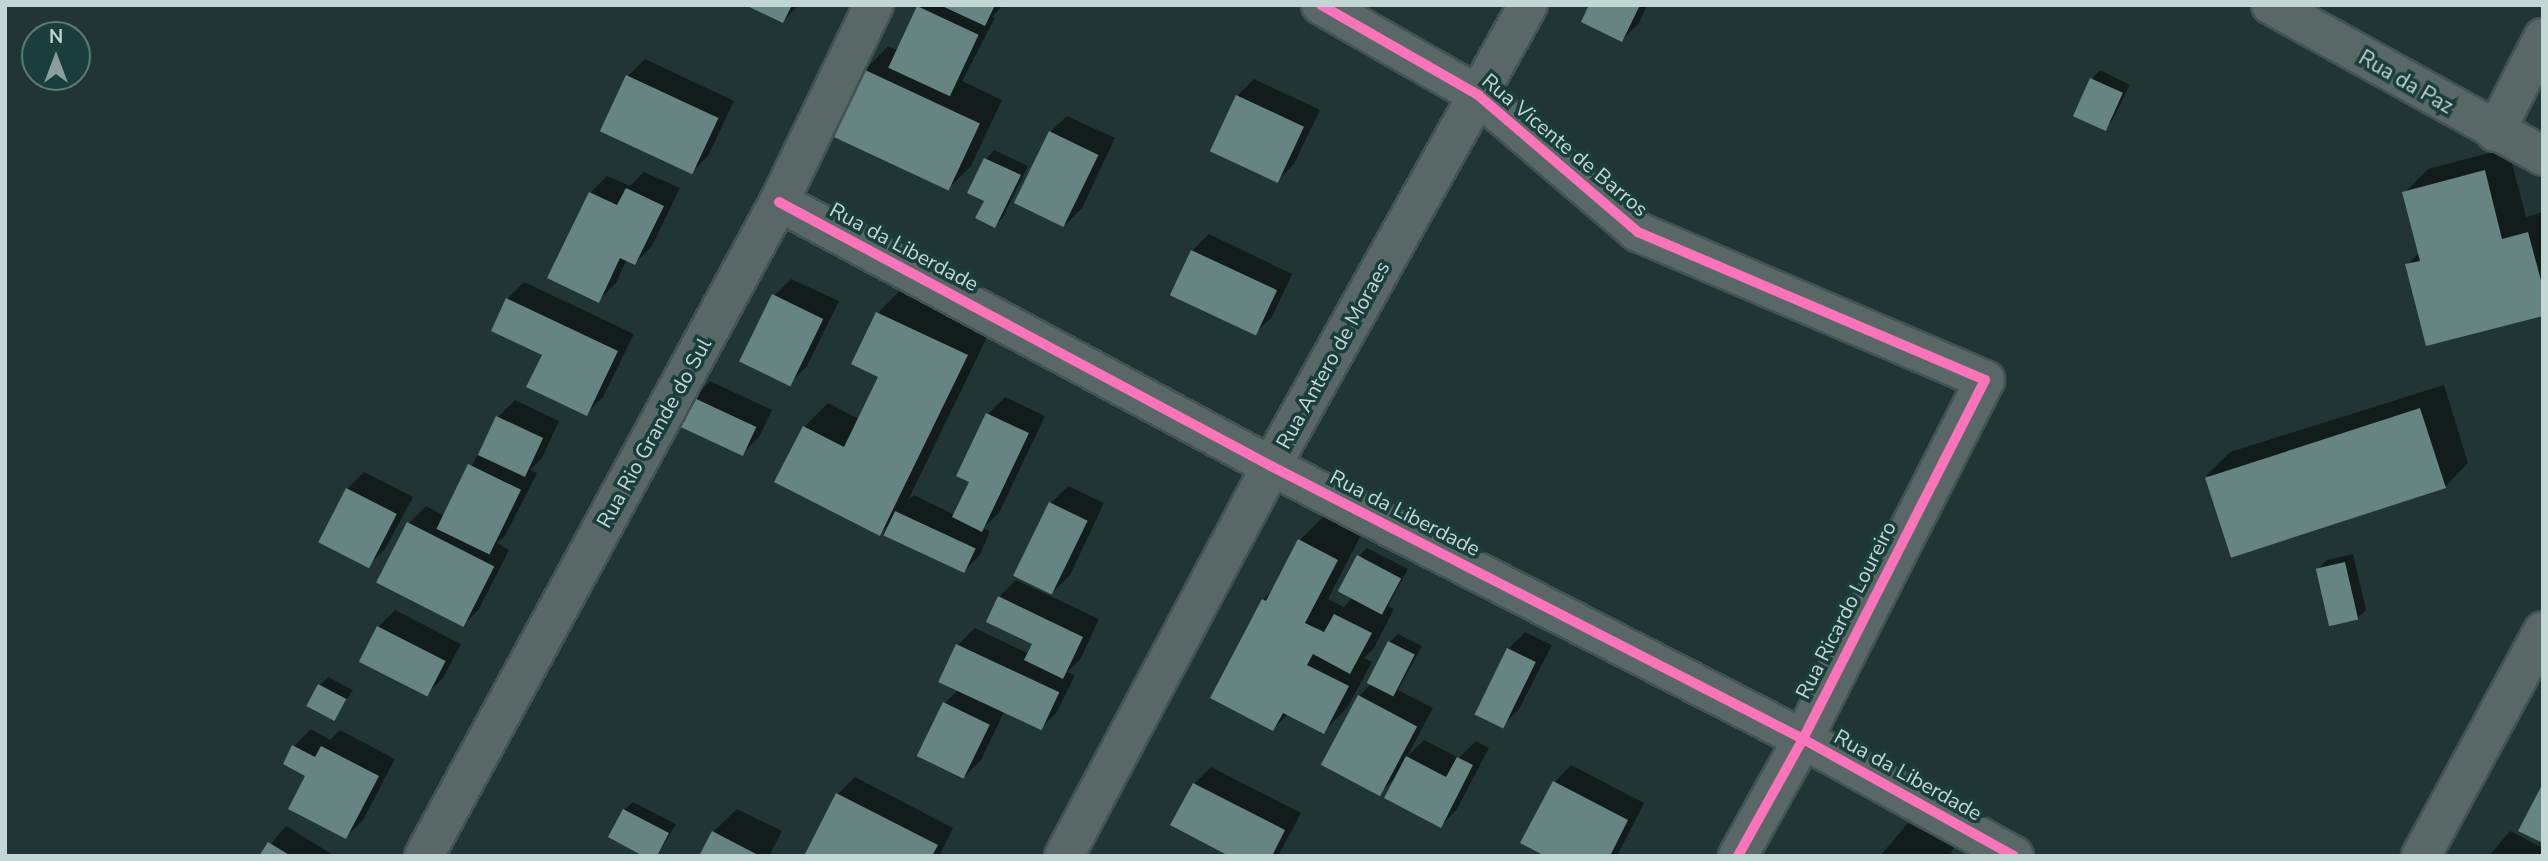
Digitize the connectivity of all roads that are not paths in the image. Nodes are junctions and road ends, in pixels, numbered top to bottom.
1 (874, 5) edge
2 (1321, 5) edge
3 (1528, 5) edge
4 (2271, 5) edge
5 (2543, 38) edge
6 (1478, 95) junction
7 (2495, 132) junction
8 (2543, 156) edge
9 (779, 202) junction
10 (1985, 380) joint
11 (1271, 466) junction
12 (2541, 638) edge
13 (1803, 739) junction
14 (424, 856) edge
15 (1065, 856) edge
16 (1738, 856) edge
17 (2014, 856) edge
18 (2421, 856) edge

1 - 9 street, Rua Rio Grande do Sul
2 - 6 street, Rua Vicente de Barros
3 - 6 street, Rua Antero de Moraes
4 - 7 street, Rua da Paz
5 - 7 street
6 - 10 street, Rua Vicente de Barros
6 - 11 street, Rua Antero de Moraes
7 - 8 street, Rua da Paz
9 - 11 street, Rua da Liberdade
9 - 14 street, Rua Rio Grande do Sul
10 - 13 street, Rua Ricardo Loureiro
11 - 13 street, Rua da Liberdade
11 - 15 street, Rua Antero de Moraes
12 - 18 street
13 - 16 street, Rua Ricardo Loureiro
13 - 17 street, Rua da Liberdade

